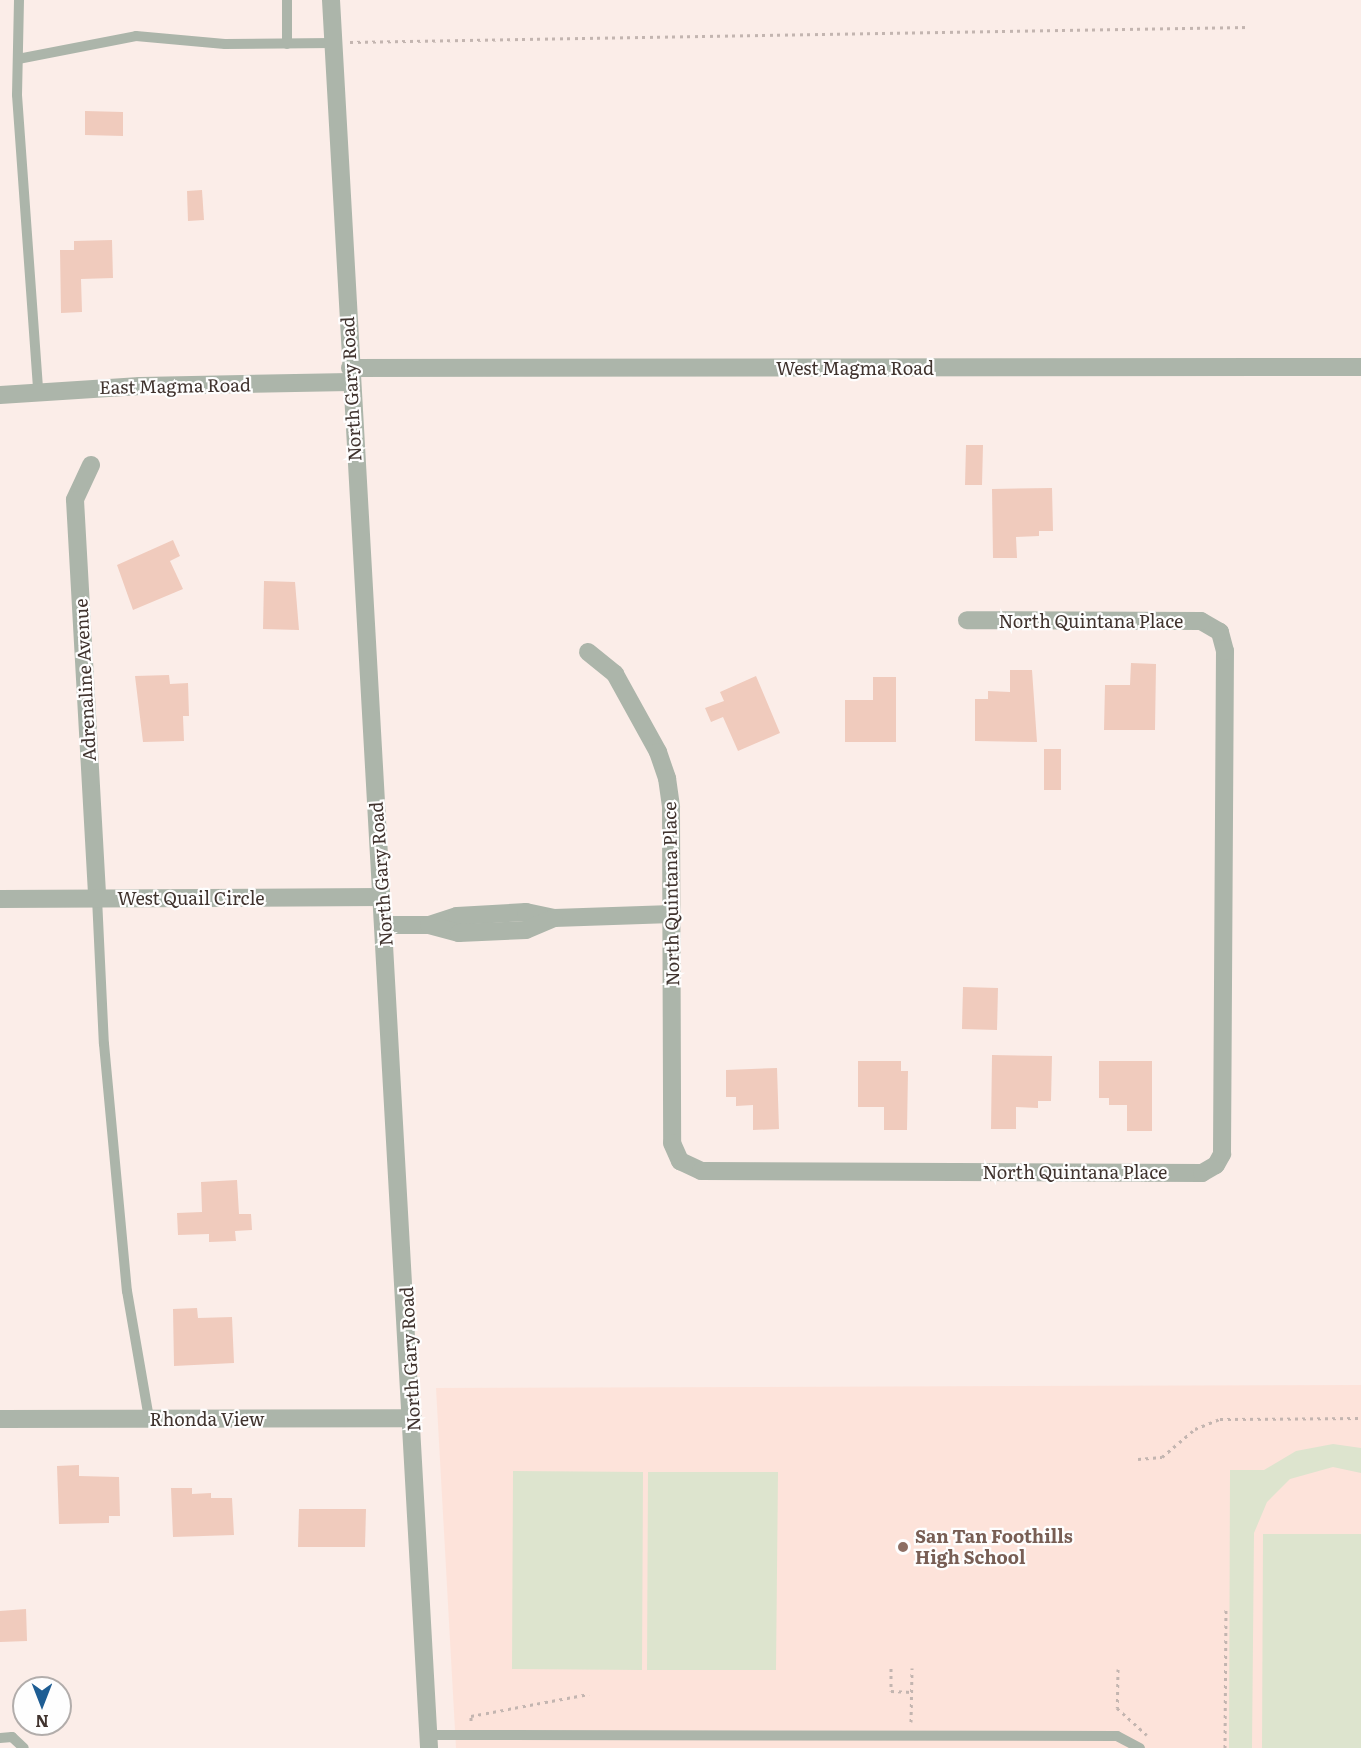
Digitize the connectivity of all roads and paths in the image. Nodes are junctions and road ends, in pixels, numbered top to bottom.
1 (19, 0) edge
2 (287, 0) edge
3 (331, 0) edge
4 (1248, 27) dead end
5 (333, 43) junction
6 (287, 44) junction
7 (18, 59) junction
8 (1361, 367) edge
9 (350, 375) junction
10 (38, 391) junction
11 (0, 395) edge
12 (91, 465) dead end
13 (967, 620) dead end
14 (588, 652) dead end
15 (382, 897) junction
16 (97, 898) junction
17 (0, 899) edge
18 (672, 914) junction
19 (384, 925) junction
20 (413, 1418) junction
21 (1361, 1418) edge
22 (0, 1419) edge
23 (149, 1419) junction
24 (1138, 1459) dead end
25 (1226, 1608) dead end
26 (891, 1668) dead end
27 (912, 1668) dead end
28 (1118, 1669) dead end
29 (912, 1692) junction
30 (589, 1694) dead end
31 (471, 1721) dead end
32 (911, 1722) dead end
33 (0, 1738) edge
34 (1151, 1740) dead end
35 (428, 1742) edge
36 (24, 1748) edge
37 (1140, 1748) edge
38 (1225, 1748) edge

1 - 7 lane
2 - 6 lane
3 - 5 street, North Gary Road
4 - 5 path
5 - 6 lane
5 - 9 street, North Gary Road
6 - 7 lane
7 - 10 lane
8 - 9 street, West Magma Road
9 - 10 street, East Magma Road
9 - 15 street, North Gary Road
10 - 11 street, East Magma Road
12 - 16 street, Adrenaline Avenue
13 - 18 street, North Quintana Place
14 - 18 street, North Quintana Place
15 - 16 street, West Quail Circle
15 - 19 street, North Gary Road
16 - 17 street, West Quail Circle
16 - 23 lane
18 - 19 street
19 - 20 street, North Gary Road
20 - 23 street, Rhonda View
20 - 35 street, North Gary Road
21 - 24 path
22 - 23 street, Rhonda View
25 - 38 path
26 - 29 path
27 - 29 path
28 - 34 path
29 - 32 path
30 - 31 path
33 - 36 lane
35 - 37 lane

